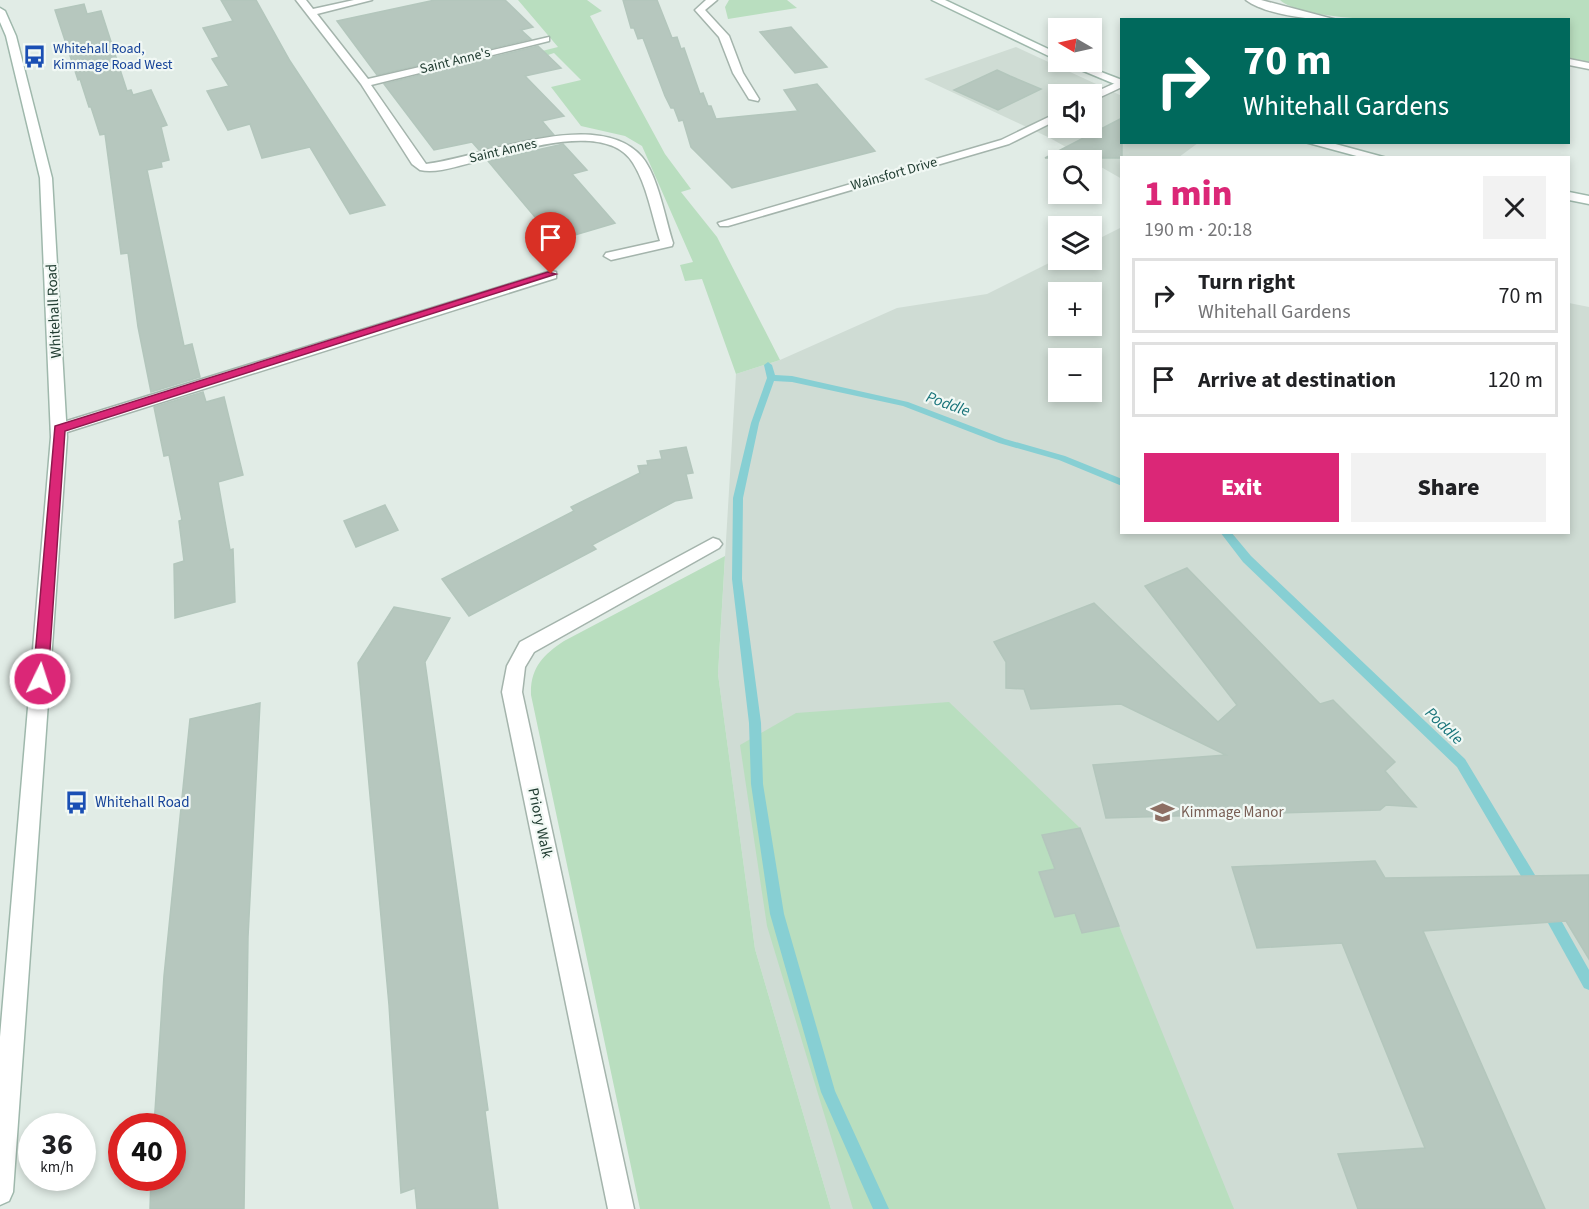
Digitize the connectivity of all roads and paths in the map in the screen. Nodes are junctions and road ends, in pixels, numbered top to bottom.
1 (302, 0) edge
2 (367, 0) edge
3 (712, 0) edge
4 (937, 0) edge
5 (1251, 0) edge
6 (0, 11) edge
7 (311, 12) junction
8 (1323, 18) edge
9 (545, 39) dead end
10 (1048, 53) edge
11 (1570, 62) edge
12 (1589, 66) edge
13 (1093, 72) edge
14 (1120, 82) edge
15 (365, 83) junction
16 (1120, 84) edge
17 (1102, 93) edge
18 (754, 99) dead end
19 (1048, 120) edge
20 (1319, 144) edge
21 (1373, 156) edge
22 (1570, 196) edge
23 (1589, 200) edge
24 (724, 223) dead end
25 (611, 256) dead end
26 (551, 274) dead end
27 (59, 429) junction
28 (713, 544) dead end
29 (0, 1192) edge
30 (621, 1209) edge

1 - 7 street, Saint Annes
2 - 7 street
3 - 18 street
4 - 10 street
5 - 8 street
6 - 27 street, Whitehall Road
7 - 15 street, Saint Annes
9 - 15 street, Saint Anne's
11 - 12 street
13 - 14 street
15 - 25 street, Saint Annes
16 - 17 street
19 - 24 street, Wainsfort Drive
20 - 21 street
22 - 23 street
26 - 27 street
27 - 29 street, Whitehall Road
28 - 30 street, Priory Walk

